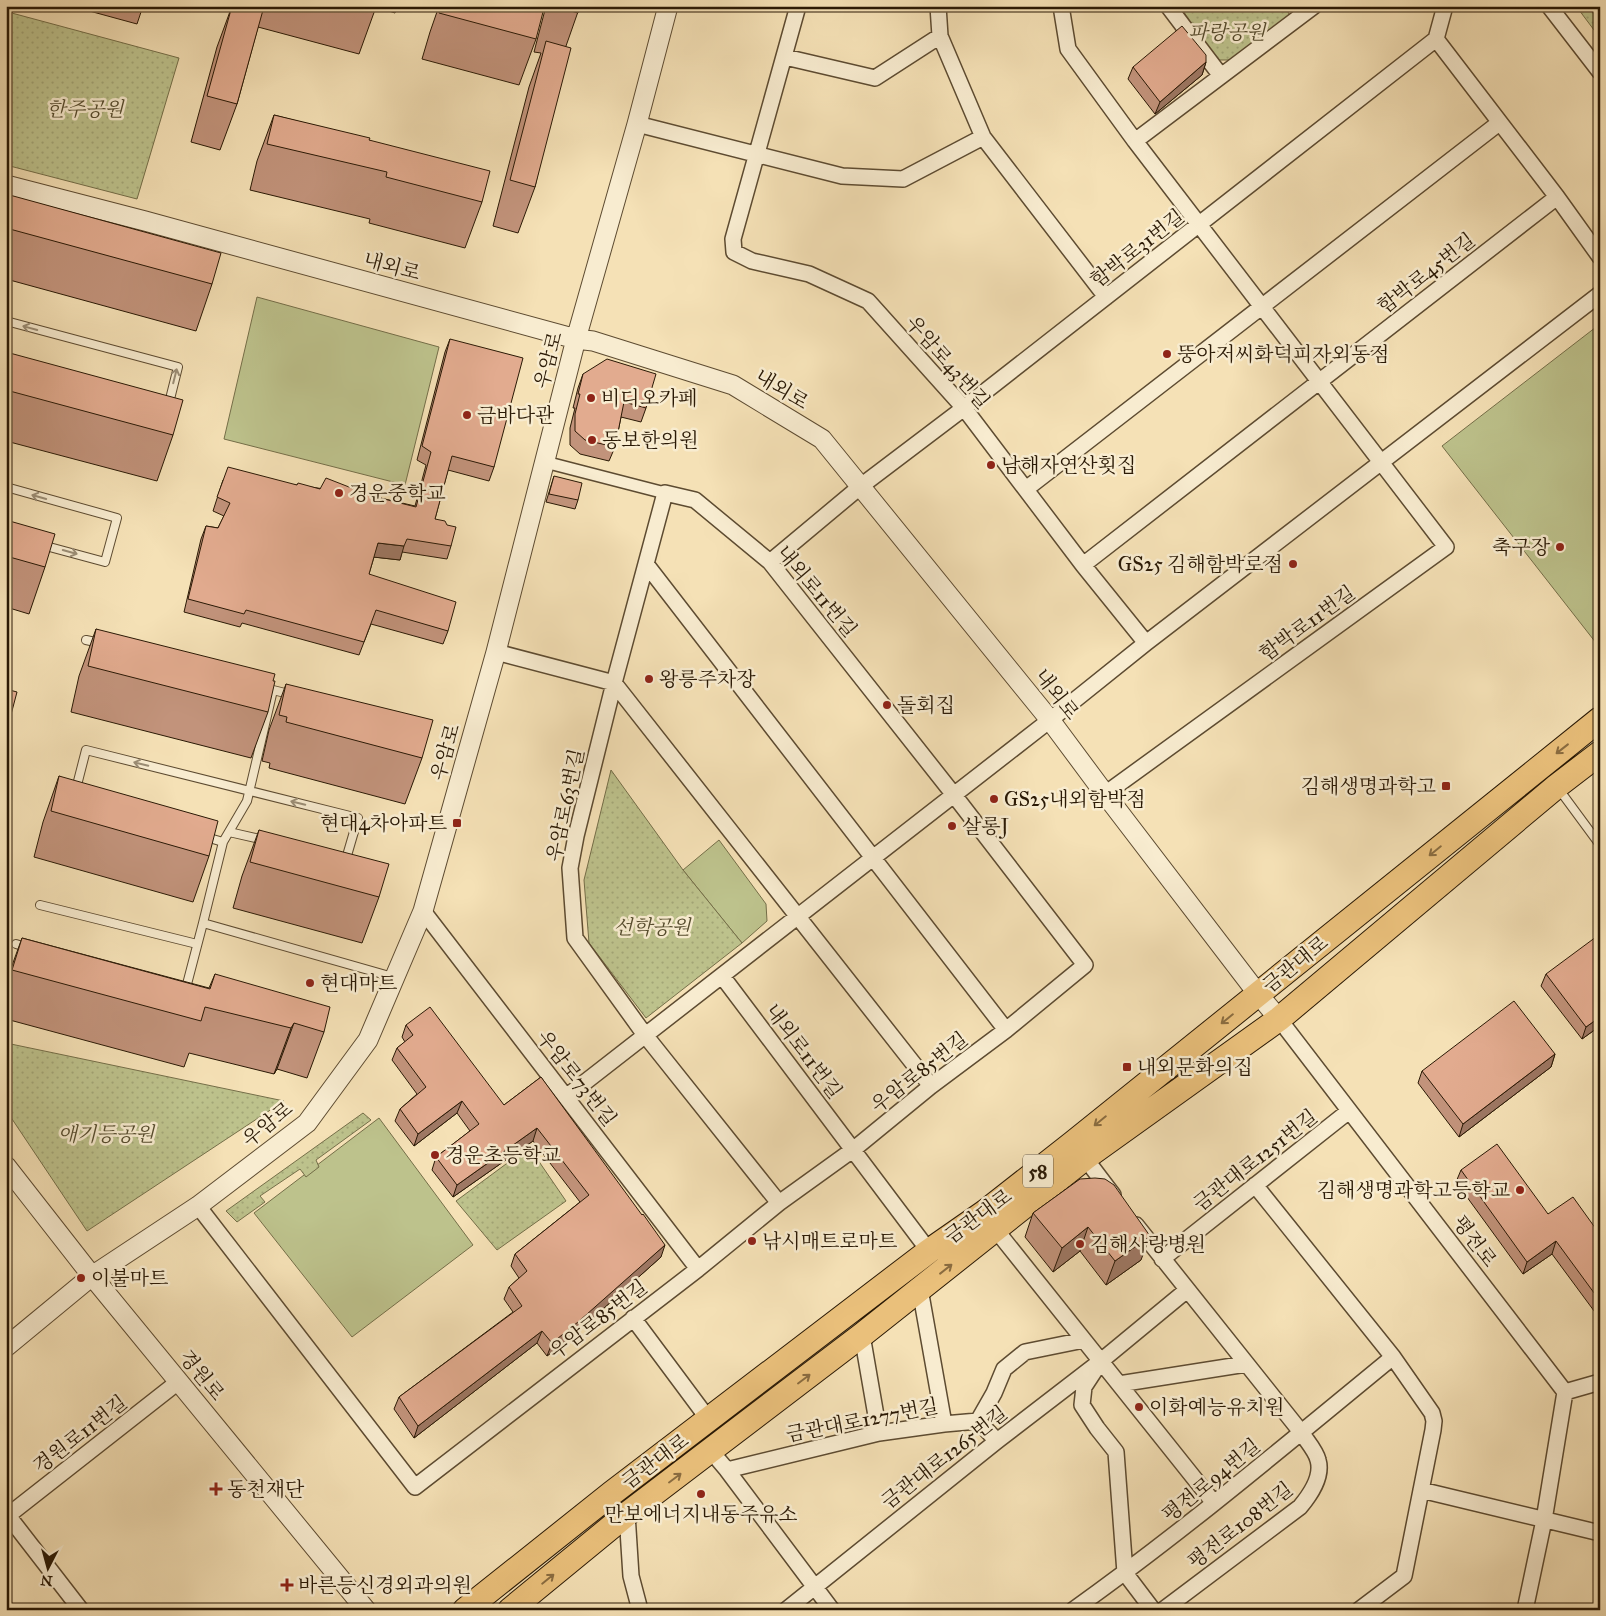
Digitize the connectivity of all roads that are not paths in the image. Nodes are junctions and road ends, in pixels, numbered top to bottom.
1 (668, 6) edge
2 (798, 6) edge
3 (938, 6) edge
4 (1061, 6) edge
5 (1168, 6) edge
6 (1314, 6) edge
7 (1445, 6) edge
8 (1549, 6) edge
9 (940, 36) junction
10 (1436, 40) junction
11 (785, 57) junction
12 (1600, 72) edge
13 (1221, 76) junction
14 (1498, 123) junction
15 (637, 124) junction
16 (983, 138) junction
17 (1135, 140) junction
18 (756, 154) junction
19 (6, 185) edge
20 (1557, 197) junction
21 (1200, 224) junction
22 (1600, 257) edge
23 (1600, 294) edge
24 (1106, 297) junction
25 (1262, 306) junction
26 (6, 321) edge
27 (576, 339) junction
28 (1320, 381) junction
29 (964, 408) junction
30 (165, 417) edge
31 (545, 462) junction
32 (1381, 462) junction
33 (862, 486) junction
34 (6, 487) edge
35 (1026, 489) junction
36 (665, 493) junction
37 (33, 542) edge
38 (770, 562) junction
39 (646, 564) junction
40 (1083, 565) junction
41 (86, 640) dead end
42 (1146, 643) junction
43 (105, 645) edge
44 (496, 652) junction
45 (614, 683) junction
46 (255, 685) edge
47 (273, 690) junction
48 (302, 697) edge
49 (1600, 719) edge
50 (1050, 720) junction
51 (1600, 753) edge
52 (1557, 786) junction
53 (250, 791) junction
54 (74, 794) edge
55 (1105, 794) junction
56 (954, 795) junction
57 (229, 832) junction
58 (195, 834) edge
59 (223, 842) junction
60 (274, 842) edge
61 (1600, 845) edge
62 (337, 857) edge
63 (874, 858) junction
64 (40, 905) dead end
65 (423, 911) junction
66 (796, 917) junction
67 (203, 922) junction
68 (16, 944) dead end
69 (197, 944) junction
70 (35, 949) edge
71 (1085, 965) joint
72 (722, 976) junction
73 (395, 978) junction
74 (176, 986) edge
75 (186, 988) junction
76 (195, 991) edge
77 (1258, 994) junction
78 (1279, 1019) junction
79 (1006, 1030) junction
80 (645, 1035) junction
81 (931, 1086) junction
82 (566, 1097) junction
83 (1349, 1111) junction
84 (854, 1149) junction
85 (1085, 1158) junction
86 (8, 1173) edge
87 (1255, 1185) junction
88 (780, 1203) junction
89 (198, 1206) junction
90 (996, 1230) junction
91 (929, 1251) junction
92 (1162, 1259) junction
93 (698, 1269) junction
94 (92, 1276) junction
95 (920, 1289) junction
96 (1187, 1290) junction
97 (633, 1318) junction
98 (862, 1335) junction
99 (1084, 1340) junction
100 (6, 1347) edge
101 (1393, 1357) junction
102 (1100, 1361) junction
103 (1246, 1364) junction
104 (178, 1382) junction
105 (1600, 1382) edge
106 (1119, 1384) junction
107 (1565, 1392) junction
108 (709, 1420) junction
109 (978, 1421) junction
110 (944, 1424) junction
111 (1301, 1432) junction
112 (879, 1433) junction
113 (997, 1441) junction
114 (711, 1451) junction
115 (727, 1470) junction
116 (1421, 1490) junction
117 (1214, 1503) junction
118 (627, 1514) junction
119 (7, 1515) edge
120 (1544, 1520) junction
121 (1600, 1533) edge
122 (1125, 1573) junction
123 (814, 1586) junction
124 (81, 1610) edge
125 (366, 1610) edge
126 (465, 1610) edge
127 (510, 1610) edge
128 (640, 1610) edge
129 (786, 1610) edge
130 (832, 1610) edge
131 (1074, 1610) edge
132 (1153, 1610) edge
133 (1163, 1610) edge
134 (1359, 1610) edge
135 (1525, 1610) edge

1 - 15 street, 우암로
2 - 11 street
3 - 9 street
4 - 17 street
5 - 13 street
6 - 13 street
7 - 10 street
8 - 12 street
9 - 11 street
9 - 16 street
10 - 14 street
10 - 21 street, 함박로31번길
11 - 18 street
13 - 17 street
14 - 20 street
14 - 25 street
15 - 18 street
15 - 27 street, 우암로
16 - 18 street
16 - 24 street
17 - 21 street
18 - 29 street, 우암로43번길
19 - 27 street, 내외로
20 - 22 street
20 - 28 street, 함박로45번길
21 - 24 street, 함박로31번길
21 - 25 street
23 - 32 street
24 - 29 street, 함박로31번길
25 - 28 street
25 - 35 street
30 -> 26 lane
27 - 31 street, 우암로
27 - 33 street, 내외로
28 - 32 street
28 - 40 street, 함박로45번길
29 - 33 street, 함박로31번길
29 - 35 street, 우암로43번길
31 - 36 street, 내외로11번길
31 - 44 street, 우암로
32 - 42 street
32 - 55 street, 함박로11번길
33 - 38 street, 함박로31번길
33 - 50 street, 내외로
37 -> 34 lane
35 - 40 street, 우암로43번길
36 - 38 street, 내외로11번길
36 - 39 street, 우암로63번길
38 - 56 street, 내외로11번길
39 - 45 street, 우암로63번길
39 - 63 street
40 - 42 street, 우암로43번길
41 - 43 lane
42 - 50 street
44 - 45 street
44 - 65 street, 우암로
45 - 66 street
45 - 80 street, 우암로63번길
46 - 47 lane
47 - 48 lane
47 - 53 lane
49 -> 77 main road, 금관대로 / 58
50 - 55 street, 내외로
50 - 56 street
51 - 52 main road, 금관대로 / 58
52 - 61 lane
52 - 78 main road, 금관대로 / 58
53 -> 54 lane
53 - 57 lane
62 -> 53 lane
55 - 77 street, 내외로
56 - 63 street
56 - 71 street, 내외로11번길
57 - 59 lane
57 - 60 lane
58 - 59 lane
59 - 67 lane
63 - 66 street
63 - 79 street
64 - 69 lane
65 - 73 street, 우암로
65 - 82 street, 우암로73번길
66 - 72 street
66 - 81 street
67 - 69 lane
67 - 73 lane
68 - 70 lane
69 - 75 lane
71 - 79 street, 우암로85번길
72 - 80 street
72 - 84 street, 내외로11번길
73 - 89 street, 우암로
74 - 75 lane
75 - 76 lane
77 - 78 street, 내외로
77 -> 91 main road, 금관대로 / 58
78 - 83 street, 평전로
78 - 85 main road, 금관대로 / 58
79 - 81 street, 우암로85번길
80 - 82 street
80 - 88 street
81 - 84 street, 우암로85번길
82 - 93 street, 우암로73번길
83 - 87 street, 금관대로1251번길
83 - 107 street, 평전로
84 - 88 street, 우암로85번길
84 - 91 street, 내외로11번길
85 - 90 main road, 금관대로 / 58
85 - 92 street, 평전로108번길
86 - 94 street, 경원로
87 - 92 street, 금관대로1251번길
87 - 101 street
88 - 93 street, 우암로85번길
89 - 94 street, 우암로
89 - 97 street, 우암로85번길
95 -> 90 main road, 금관대로 / 58
90 - 99 street
91 - 108 main road, 금관대로 / 58
92 - 96 street, 평전로108번길
93 - 97 street, 우암로85번길
94 - 100 street, 우암로
94 - 104 street, 경원로
95 - 98 main road, 금관대로 / 58
95 - 110 street
96 - 102 street, 금관대로1265번길
96 - 103 street, 평전로108번길
97 - 108 street
98 - 112 street
114 -> 98 main road, 금관대로 / 58
99 - 102 street
99 - 109 street
101 - 111 street, 평전로94번길
101 - 116 street
102 - 106 street
102 - 113 street, 금관대로1265번길
102 - 122 street
103 - 106 street
103 - 111 street, 평전로108번길
104 - 119 street, 경원로11번길
104 - 125 street, 경원로
105 - 107 street
106 - 117 street
107 - 120 street
108 - 126 main road, 금관대로 / 58
109 - 110 street, 금관대로1277번길
109 - 113 street
110 - 112 street, 금관대로1277번길
111 - 117 street, 평전로94번길
111 - 133 street, 평전로108번길
112 - 115 street, 금관대로1277번길
113 - 123 street, 금관대로1265번길
114 - 115 street
118 -> 114 main road, 금관대로 / 58
115 - 123 street
116 - 120 street
116 - 134 street
117 - 122 street, 평전로94번길
127 -> 118 main road, 금관대로 / 58
118 - 128 street, 금관대로
119 - 124 street
120 - 121 street
120 - 135 street
122 - 131 street, 평전로94번길
122 - 132 street
123 - 129 street, 금관대로1265번길
123 - 130 street

